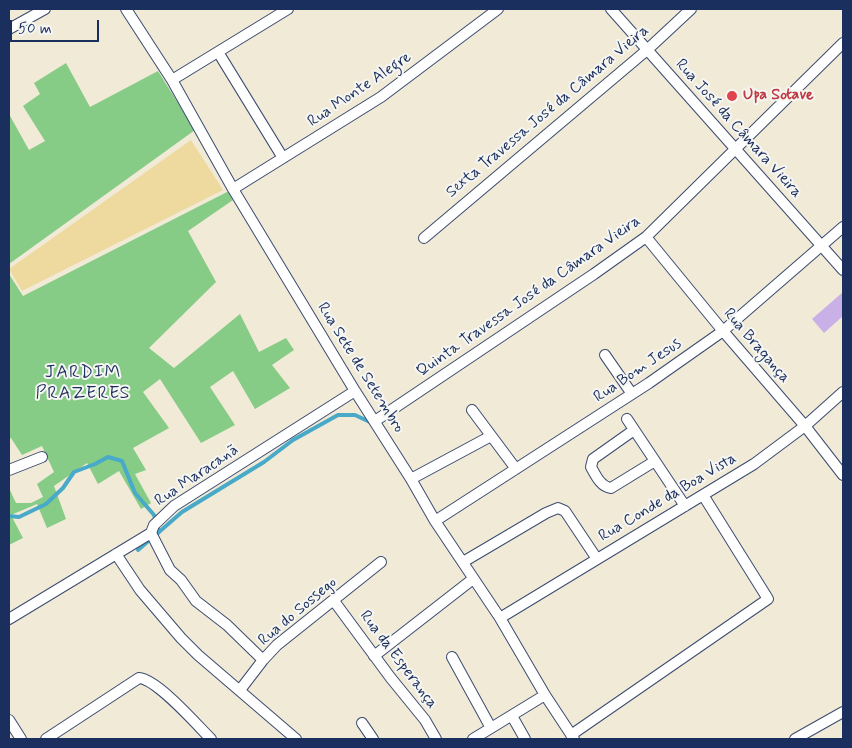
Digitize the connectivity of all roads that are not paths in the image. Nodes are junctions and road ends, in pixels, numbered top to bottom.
1 (45, 9) edge
2 (126, 9) edge
3 (288, 9) edge
4 (498, 9) edge
5 (611, 9) edge
6 (691, 9) edge
7 (9, 29) edge
8 (843, 43) edge
9 (647, 50) junction
10 (218, 52) junction
11 (172, 80) junction
12 (736, 150) junction
13 (283, 158) junction
14 (233, 189) junction
15 (843, 227) edge
16 (646, 237) junction
17 (424, 238) dead end
18 (822, 246) junction
19 (843, 270) edge
20 (723, 331) junction
21 (605, 354) dead end
22 (355, 391) junction
23 (843, 392) edge
24 (632, 394) junction
25 (472, 410) dead end
26 (626, 419) dead end
27 (375, 421) junction
28 (805, 426) junction
29 (634, 430) junction
30 (491, 436) junction
31 (42, 457) dead end
32 (655, 461) junction
33 (516, 469) junction
34 (9, 470) edge
35 (843, 476) edge
36 (411, 479) junction
37 (703, 495) junction
38 (685, 506) junction
39 (435, 521) junction
40 (151, 533) junction
41 (116, 554) junction
42 (597, 559) junction
43 (381, 562) dead end
44 (463, 562) junction
45 (473, 579) junction
46 (334, 601) junction
47 (9, 618) edge
48 (500, 618) junction
49 (374, 656) junction
50 (452, 657) dead end
51 (263, 660) junction
52 (240, 690) junction
53 (544, 695) junction
54 (843, 712) edge
55 (512, 716) junction
56 (9, 720) edge
57 (362, 722) dead end
58 (491, 728) junction
59 (572, 737) edge
60 (21, 739) edge
61 (46, 739) edge
62 (211, 739) edge
63 (296, 739) edge
64 (373, 739) edge
65 (436, 739) edge
66 (473, 739) edge
67 (525, 739) edge
68 (795, 739) edge

1 - 7 street
2 - 11 street, Rua Sete de Setembro
3 - 10 street
4 - 13 street, Rua Monte Alegre
5 - 9 street, Rua José da Câmara Vieira
6 - 9 street, Sexta Travessa José da Câmara Vieira
8 - 12 street, Quinta Travessa José da Câmara Vieira
9 - 12 street, Rua José da Câmara Vieira
9 - 17 street, Sexta Travessa José da Câmara Vieira
10 - 11 street
10 - 13 street
11 - 14 street, Rua Sete de Setembro
12 - 16 street, Quinta Travessa José da Câmara Vieira
12 - 18 street, Rua José da Câmara Vieira
13 - 14 street, Rua Monte Alegre
14 - 22 street, Rua Sete de Setembro
15 - 18 street, Rua Bom Jesus
16 - 20 street, Rua Bragança
16 - 27 street, Quinta Travessa José da Câmara Vieira
18 - 19 street, Rua José da Câmara Vieira
18 - 20 street, Rua Bom Jesus
20 - 24 street, Rua Bom Jesus
20 - 28 street, Rua Bragança
21 - 24 street
22 - 27 street, Rua Sete de Setembro
22 - 40 street, Rua Maracanã
23 - 28 street, Rua Conde da Boa Vista
24 - 33 street, Rua Bom Jesus
25 - 30 street
26 - 29 street
27 - 36 street, Rua Sete de Setembro
28 - 35 street, Rua Bragança
28 - 37 street, Rua Conde da Boa Vista
29 - 32 street
29 - 32 street
30 - 33 street
30 - 36 street
31 - 34 street
32 - 38 street
33 - 39 street, Rua Bom Jesus
36 - 39 street, Rua Sete de Setembro
37 - 38 street, Rua Conde da Boa Vista
37 - 59 street
38 - 42 street, Rua Conde da Boa Vista
39 - 44 street, Rua Sete de Setembro
40 - 41 street, Rua Maracanã
40 - 51 street
41 - 47 street, Rua Maracanã
41 - 52 street
42 - 44 street
42 - 48 street, Rua Conde da Boa Vista
43 - 46 street, Rua do Sossego
44 - 45 street, Rua Sete de Setembro
45 - 48 street, Rua Sete de Setembro
45 - 49 street
46 - 49 street, Rua da Esperança
46 - 51 street, Rua do Sossego
48 - 53 street, Rua Sete de Setembro
49 - 65 street, Rua da Esperança
50 - 58 street
51 - 52 street, Rua do Sossego
52 - 63 street
53 - 55 street
53 - 59 street, Rua Sete de Setembro
54 - 68 street
55 - 58 street
55 - 67 street
56 - 60 street
57 - 64 street
58 - 66 street
61 - 62 street

